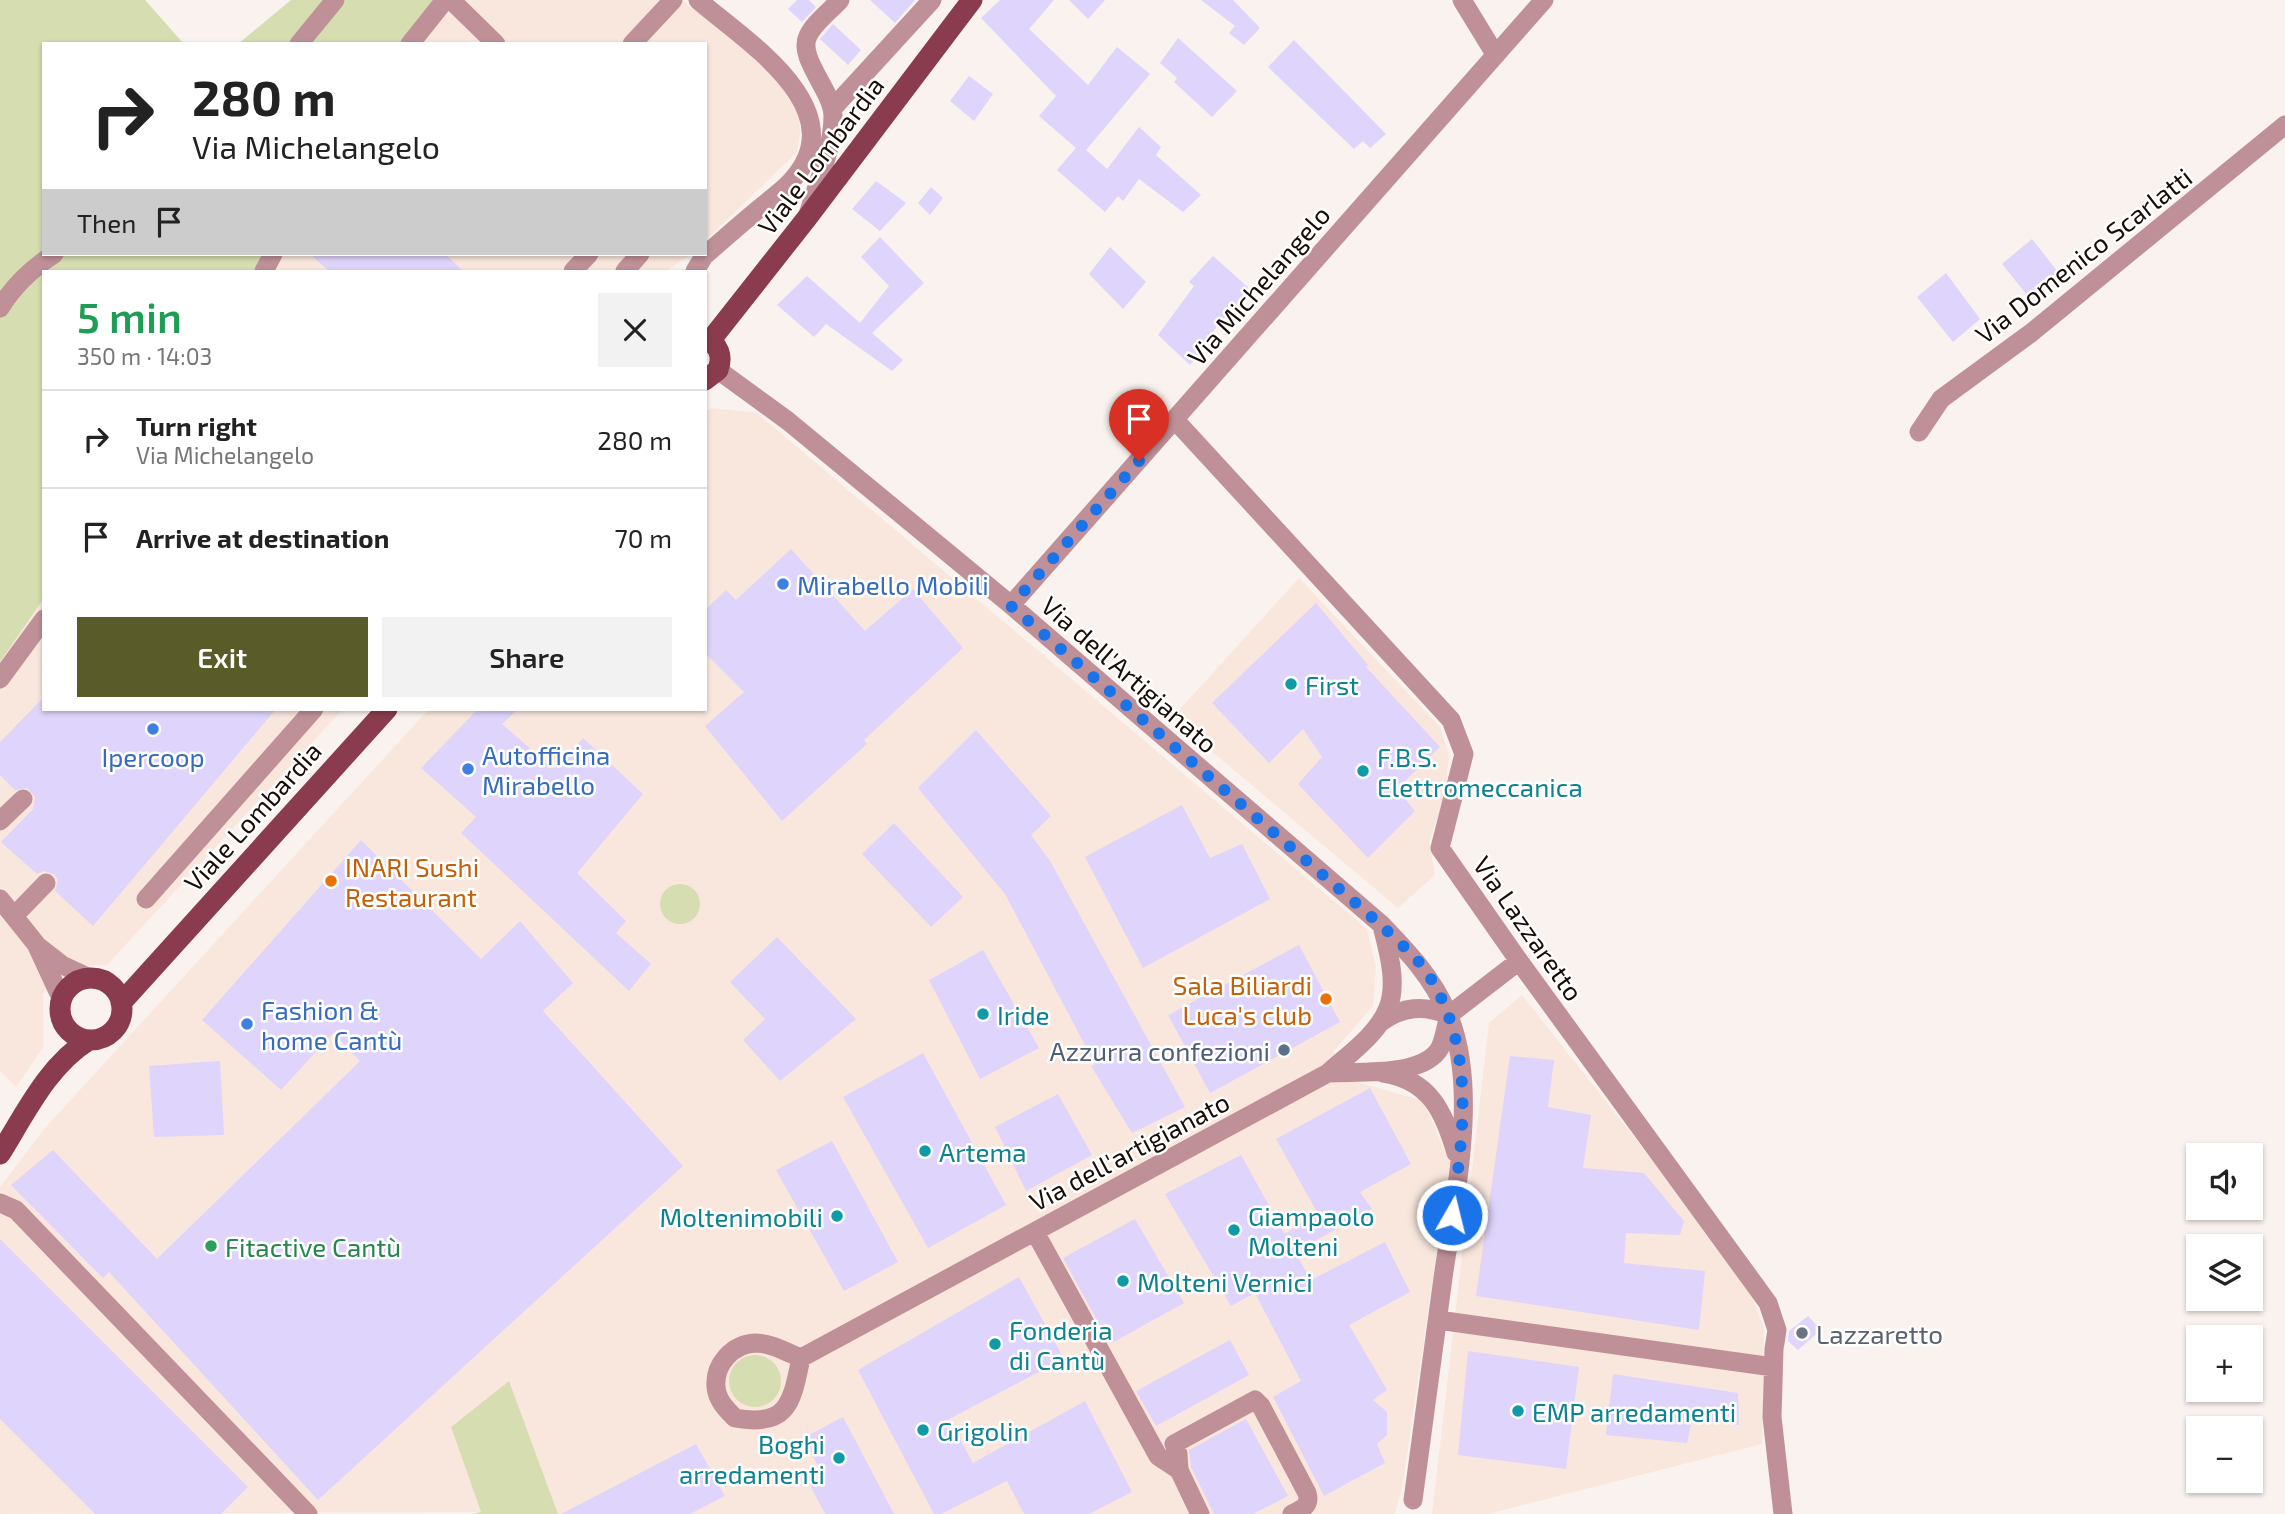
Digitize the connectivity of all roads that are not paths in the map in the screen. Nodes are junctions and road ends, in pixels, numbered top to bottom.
1 (335, 0) edge
2 (445, 0) edge
3 (451, 0) edge
4 (673, 0) edge
5 (698, 0) edge
6 (840, 0) edge
7 (932, 0) edge
8 (972, 0) edge
9 (1462, 0) edge
10 (1544, 0) edge
11 (301, 42) edge
12 (412, 42) edge
13 (494, 42) edge
14 (634, 42) edge
15 (1495, 54) junction
16 (833, 108) junction
17 (2285, 125) edge
18 (807, 219) junction
19 (707, 253) edge
20 (51, 256) edge
21 (587, 256) edge
22 (638, 256) edge
23 (574, 270) edge
24 (626, 270) edge
25 (0, 308) edge
26 (708, 340) edge
27 (712, 375) edge
28 (1175, 420) junction
29 (1919, 432) dead end
30 (1011, 606) junction
31 (42, 622) edge
32 (0, 679) edge
33 (312, 711) edge
34 (385, 711) edge
35 (23, 799) dead end
36 (0, 821) edge
37 (46, 883) dead end
38 (0, 899) edge
39 (146, 899) dead end
40 (15, 916) junction
41 (1381, 925) junction
42 (36, 944) junction
43 (159, 961) junction
44 (1519, 961) junction
45 (95, 978) junction
46 (61, 998) junction
47 (121, 1003) junction
48 (1449, 1015) junction
49 (63, 1024) junction
50 (1378, 1024) junction
51 (89, 1040) junction
52 (1368, 1071) junction
53 (1328, 1073) junction
54 (43, 1086) junction
55 (0, 1154) edge
56 (1459, 1162) junction
57 (0, 1203) edge
58 (1035, 1232) junction
59 (1438, 1320) junction
60 (801, 1358) junction
61 (1773, 1367) junction
62 (1179, 1469) junction
63 (1413, 1500) dead end
64 (308, 1514) edge
65 (1200, 1514) edge
66 (1293, 1514) edge
67 (1783, 1514) edge

1 - 11 street
2 - 12 street
3 - 13 street
4 - 14 street
5 - 19 street
6 - 16 street
7 - 16 street
8 - 18 main road, Viale Lombardia
9 - 15 street
10 - 15 street, Via Michelangelo
15 - 28 street, Via Michelangelo
16 - 18 street
17 - 29 street, Via Domenico Scarlatti
18 - 26 main road, Viale Lombardia
20 - 25 street
21 - 23 street
22 - 24 street
26 - 27 main road
27 - 30 street, Via dell'Artigianato
28 - 30 street, Via Michelangelo
28 - 44 street, Via Lazzaretto
30 - 41 street, Via dell'Artigianato
31 - 32 street
33 - 39 street
34 - 43 main road, Viale Lombardia
35 - 36 street
37 - 40 street
38 - 40 street
40 - 42 street
41 - 48 street, Via dell'Artigianato
41 - 50 street, Via dell'artigianato
42 - 45 street
42 - 46 street
43 - 45 main road, Viale Lombardia
43 - 47 main road, Viale Lombardia
44 - 48 street
44 - 61 street, Via Lazzaretto
45 - 46 main road
45 - 47 main road
46 - 49 main road
47 - 51 main road
48 - 50 street
48 - 52 street, Via dell'Artigianato
48 - 56 street, Via dell'Artigianato
49 - 51 main road
49 - 54 main road
50 - 53 street, Via dell'artigianato
51 - 54 main road
52 - 53 street, Via dell'Artigianato
52 - 56 street, Via dell'Artigianato
53 - 58 street, Via dell'artigianato
54 - 55 main road
56 - 59 street, Via dell'Artigianato
57 - 64 street
58 - 60 street, Via dell'artigianato
58 - 62 street
59 - 61 street
59 - 63 street, Via dell'Artigianato
60 - 60 street
61 - 67 street, Via Lazzaretto
62 - 65 street
62 - 66 street

